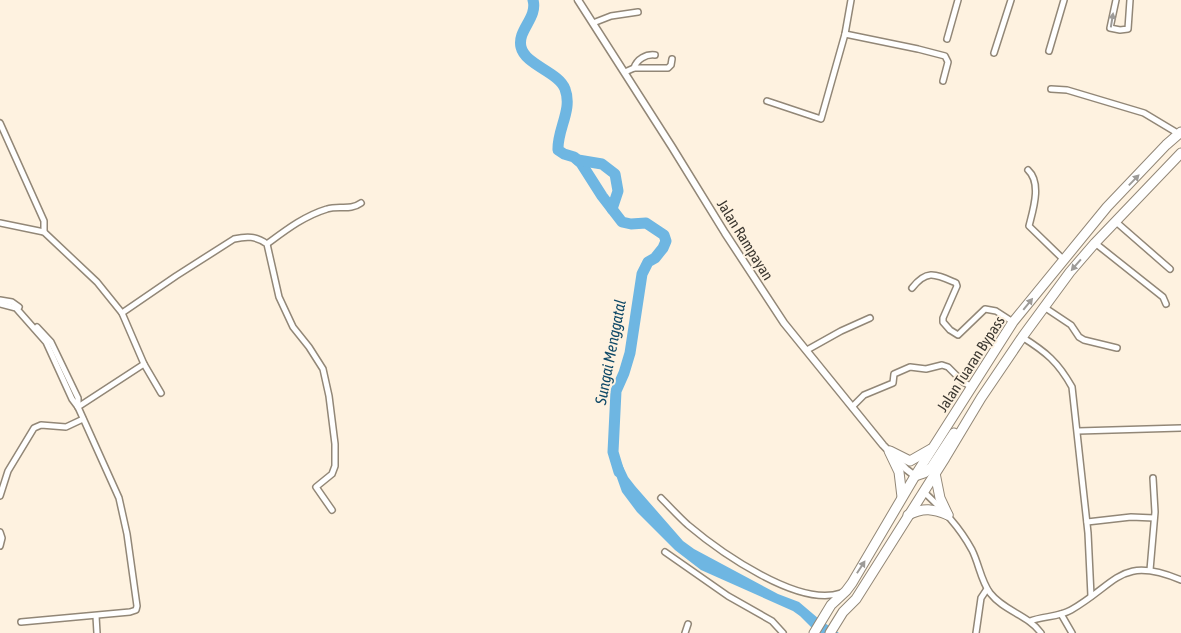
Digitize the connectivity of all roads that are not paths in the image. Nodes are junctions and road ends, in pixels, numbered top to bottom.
1 (578, 0) edge
2 (851, 0) edge
3 (958, 0) edge
4 (1011, 0) edge
5 (1064, 0) edge
6 (1116, 0) edge
7 (1130, 0) edge
8 (638, 12) dead end
9 (593, 23) junction
10 (845, 34) junction
11 (947, 38) dead end
12 (1050, 51) dead end
13 (994, 53) dead end
14 (655, 55) dead end
15 (672, 59) dead end
16 (634, 68) junction
17 (625, 72) junction
18 (943, 81) dead end
19 (1051, 89) dead end
20 (768, 102) dead end
21 (0, 123) edge
22 (1180, 133) edge
23 (1181, 153) edge
24 (1028, 170) dead end
25 (361, 203) dead end
26 (1115, 221) junction
27 (0, 223) edge
28 (44, 232) junction
29 (1095, 243) junction
30 (267, 244) junction
31 (1064, 260) junction
32 (1170, 269) dead end
33 (912, 288) dead end
34 (0, 300) edge
35 (0, 304) edge
36 (1166, 304) dead end
37 (1044, 307) junction
38 (122, 313) junction
39 (870, 318) dead end
40 (1013, 322) junction
41 (1022, 337) junction
42 (1117, 348) dead end
43 (807, 350) junction
44 (144, 364) junction
45 (972, 388) junction
46 (161, 393) dead end
47 (78, 407) junction
48 (852, 407) junction
49 (83, 419) junction
50 (1181, 428) edge
51 (1078, 431) junction
52 (934, 447) junction
53 (890, 451) junction
54 (935, 473) junction
55 (915, 476) junction
56 (1153, 478) dead end
57 (923, 491) junction
58 (0, 496) edge
59 (661, 498) dead end
60 (902, 500) junction
61 (332, 510) dead end
62 (948, 514) junction
63 (907, 516) junction
64 (1154, 518) junction
65 (1087, 522) junction
66 (0, 532) edge
67 (0, 546) edge
68 (665, 552) dead end
69 (1150, 570) junction
70 (1181, 579) edge
71 (987, 589) junction
72 (846, 591) junction
73 (1091, 596) junction
74 (1061, 614) junction
75 (96, 616) junction
76 (1030, 621) junction
77 (21, 622) dead end
78 (688, 624) dead end
79 (97, 633) edge
80 (685, 633) edge
81 (783, 633) edge
82 (814, 633) edge
83 (830, 633) edge
84 (976, 633) edge
85 (1041, 633) edge
86 (1072, 633) edge

1 - 9 street, Jalan Rampayan
2 - 10 street
3 - 11 street
4 - 13 street
5 - 12 street
7 -> 6 street
8 - 9 street
9 - 17 street, Jalan Rampayan
10 - 18 street
10 - 20 street
14 - 16 street
15 - 16 street
16 - 17 street
17 - 43 street, Jalan Rampayan
19 - 22 street
21 - 28 street
31 -> 22 highway, Jalan Tuaran Bypass
23 - 26 highway, Jalan Tuaran Bypass
24 - 31 street
25 - 30 street
26 - 29 highway, Jalan Tuaran Bypass
26 - 32 street
27 - 28 street
28 - 38 street
29 - 36 street
29 -> 37 highway, Jalan Tuaran Bypass
30 - 38 street
30 - 61 street
40 -> 31 highway, Jalan Tuaran Bypass
33 - 40 street
34 - 47 street
35 - 47 street
37 - 41 highway, Jalan Tuaran Bypass
37 - 42 street
38 - 44 street
39 - 43 street
40 - 45 highway, Jalan Tuaran Bypass
41 - 51 street
41 - 54 highway, Jalan Tuaran Bypass
41 - 55 highway
43 - 48 street, Jalan Rampayan
44 - 46 street
44 - 47 street
45 - 48 street
45 - 52 highway, Jalan Tuaran Bypass
47 - 49 street
48 - 53 street, Jalan Rampayan
49 - 58 street
49 - 75 street
50 - 51 street
51 - 65 street
52 - 53 highway
52 - 55 highway, Jalan Tuaran Bypass
53 - 55 street, Jalan Rampayan
53 - 60 highway
54 - 57 highway, Jalan Tuaran Bypass
54 - 62 highway
55 - 60 highway, Jalan Tuaran Bypass
56 - 64 street
57 - 62 street
57 - 63 highway, Jalan Tuaran Bypass
59 - 72 street
72 -> 60 highway, Jalan Tuaran Bypass
62 - 63 highway
62 - 71 street
63 - 83 highway, Jalan Tuaran Bypass
64 - 65 street
64 - 69 street
65 - 73 street
66 - 67 street
68 - 81 street
69 - 70 street
69 - 73 street
71 - 76 street
71 - 84 street
72 - 82 highway, Jalan Tuaran Bypass
73 - 74 street
74 - 76 street
74 - 86 street
75 - 77 street
75 - 79 street
76 - 85 street
78 - 80 street

